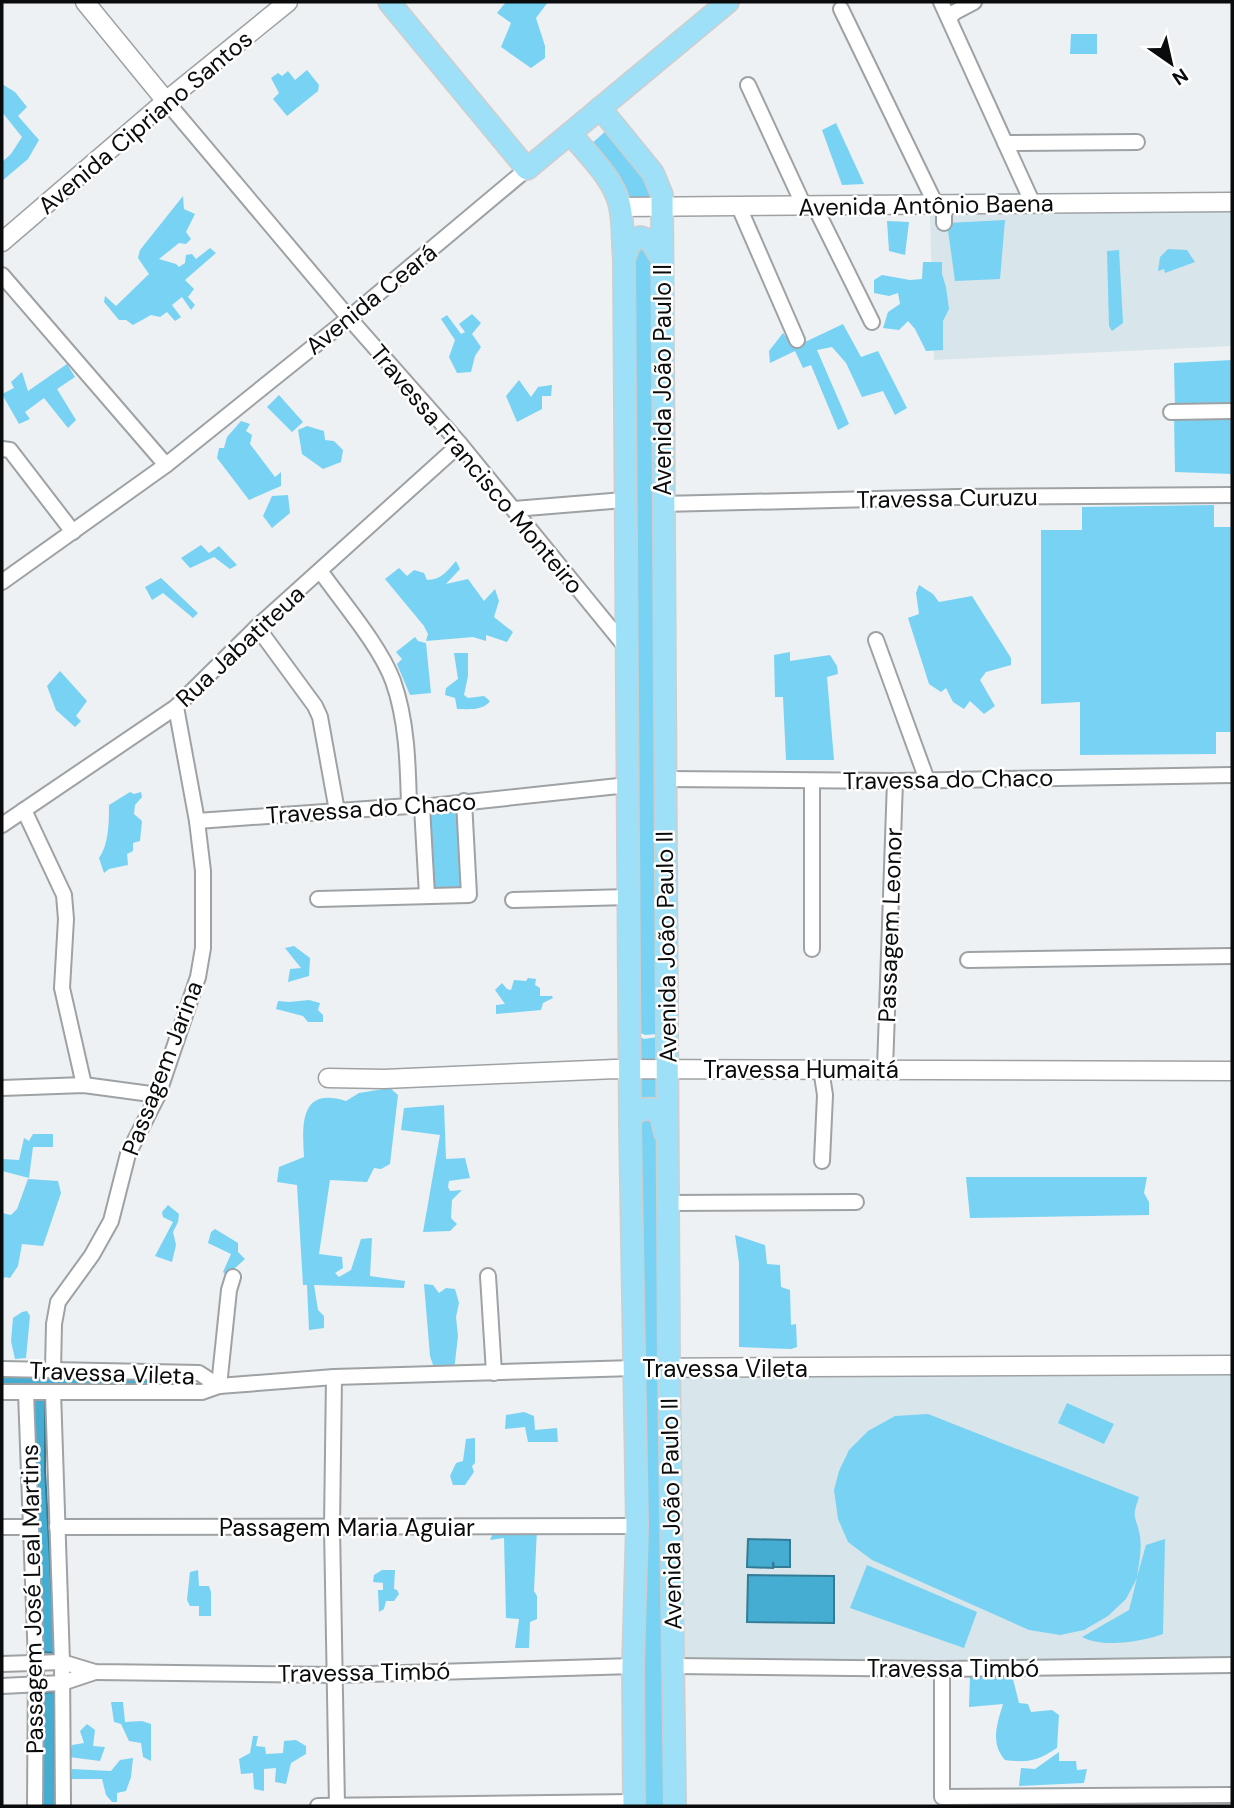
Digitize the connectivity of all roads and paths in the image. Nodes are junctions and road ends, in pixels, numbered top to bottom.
1 (85, 2) edge
2 (288, 2) edge
3 (389, 2) edge
4 (941, 2) edge
5 (974, 2) edge
6 (717, 5) edge
7 (841, 9) dead end
8 (949, 18) junction
9 (748, 85) dead end
10 (166, 101) junction
11 (600, 108) junction
12 (571, 134) junction
13 (1137, 142) dead end
14 (1005, 143) junction
15 (527, 169) junction
16 (1232, 202) edge
17 (1033, 204) junction
18 (810, 206) junction
19 (620, 207) junction
20 (739, 207) junction
21 (662, 208) junction
22 (941, 211) junction
23 (2, 242) edge
24 (661, 257) junction
25 (624, 259) junction
26 (2, 275) edge
27 (349, 318) junction
28 (872, 322) dead end
29 (797, 340) dead end
30 (1232, 411) edge
31 (1171, 412) dead end
32 (460, 444) junction
33 (2, 449) edge
34 (166, 465) junction
35 (1232, 495) edge
36 (624, 500) junction
37 (662, 504) junction
38 (514, 509) junction
39 (73, 531) junction
40 (321, 572) junction
41 (2, 582) edge
42 (257, 627) junction
43 (876, 640) dead end
44 (625, 646) junction
45 (176, 707) junction
46 (1232, 775) edge
47 (664, 779) junction
48 (927, 780) junction
49 (812, 781) junction
50 (895, 781) junction
51 (628, 785) junction
52 (464, 801) junction
53 (416, 806) junction
54 (24, 810) junction
55 (337, 811) junction
56 (197, 821) junction
57 (2, 825) edge
58 (427, 895) junction
59 (629, 897) junction
60 (318, 899) dead end
61 (513, 900) dead end
62 (812, 949) dead end
63 (1232, 957) edge
64 (968, 960) dead end
65 (629, 1002) junction
66 (667, 1019) junction
67 (630, 1069) junction
68 (668, 1069) junction
69 (821, 1069) junction
70 (885, 1069) junction
71 (1232, 1071) edge
72 (328, 1078) dead end
73 (84, 1085) junction
74 (2, 1088) edge
75 (158, 1095) junction
76 (630, 1124) junction
77 (668, 1145) junction
78 (822, 1161) dead end
79 (856, 1202) dead end
80 (668, 1203) junction
81 (488, 1276) dead end
82 (233, 1278) dead end
83 (1232, 1365) edge
84 (669, 1367) junction
85 (634, 1368) junction
86 (2, 1369) edge
87 (52, 1370) junction
88 (494, 1373) junction
89 (334, 1377) junction
90 (219, 1386) junction
91 (2, 1392) edge
92 (26, 1392) junction
93 (53, 1392) junction
94 (638, 1526) junction
95 (2, 1527) edge
96 (31, 1527) junction
97 (57, 1527) junction
98 (332, 1527) junction
99 (58, 1662) junction
100 (2, 1664) edge
101 (633, 1665) junction
102 (1232, 1665) edge
103 (674, 1666) junction
104 (942, 1669) junction
105 (95, 1672) junction
106 (336, 1675) junction
107 (42, 1676) junction
108 (2, 1686) edge
109 (1232, 1795) edge
110 (634, 1804) edge
111 (35, 1806) edge
112 (63, 1806) edge
113 (318, 1806) edge
114 (337, 1806) edge
115 (675, 1806) edge

1 - 10 street, Travessa Francisco Monteiro
2 - 10 street, Avenida Cipriano Santos
3 - 15 main road
4 - 8 street
5 - 8 street
6 - 11 main road, Avenida Ceará
7 - 22 street
8 - 14 street
9 - 18 street
10 - 23 street, Avenida Cipriano Santos
10 - 27 street, Travessa Francisco Monteiro
11 - 12 main road, Avenida Ceará
11 - 21 main road, Avenida João Paulo II
12 - 15 main road, Avenida Ceará
12 - 19 main road, Avenida João Paulo II
13 - 14 street
14 - 17 street
15 - 27 street, Avenida Ceará
16 - 17 street, Avenida Antônio Baena
17 - 22 street, Avenida Antônio Baena
18 - 20 street, Avenida Antônio Baena
18 - 22 street, Avenida Antônio Baena
18 - 28 street
19 - 21 street, Avenida Antônio Baena
19 - 25 main road, Avenida João Paulo II
20 - 21 street, Avenida Antônio Baena
20 - 29 street
21 - 24 main road, Avenida João Paulo II
24 - 25 main road
24 - 37 main road, Avenida João Paulo II
25 - 36 main road, Avenida João Paulo II
26 - 34 street
27 - 32 street, Travessa Francisco Monteiro
27 - 34 street, Avenida Ceará
30 - 31 street
32 - 38 street, Travessa Francisco Monteiro
32 - 40 street, Rua Jabatiteua
33 - 39 street
34 - 39 street, Avenida Ceará
35 - 37 street, Travessa Curuzu
36 - 38 street
36 - 44 main road, Avenida João Paulo II
37 - 47 main road, Avenida João Paulo II
38 - 44 street, Travessa Francisco Monteiro
39 - 41 street, Avenida Ceará
40 - 42 street, Rua Jabatiteua
40 - 53 street
42 - 45 street, Rua Jabatiteua
42 - 55 street
43 - 48 street
44 - 51 main road, Avenida João Paulo II
45 - 54 street, Rua Jabatiteua
45 - 56 street, Passagem Jarina
46 - 48 street, Travessa do Chaco
47 - 49 street, Travessa do Chaco
47 - 66 main road, Avenida João Paulo II
48 - 50 street, Travessa do Chaco
49 - 50 street, Travessa do Chaco
49 - 62 street
50 - 70 street, Passagem Leonor
51 - 52 street, Travessa do Chaco
51 - 59 main road, Avenida João Paulo II
52 - 53 street, Travessa do Chaco
52 - 58 street
53 - 55 street, Travessa do Chaco
53 - 58 street
54 - 57 street, Rua Jabatiteua
54 - 73 street
55 - 56 street, Travessa do Chaco
56 - 75 street, Passagem Jarina
58 - 60 street
59 - 61 street
59 - 65 main road, Avenida João Paulo II
63 - 64 street
65 - 66 main road
65 - 67 main road, Avenida João Paulo II
66 - 68 main road, Avenida João Paulo II
67 - 68 street, Travessa Humaitá
67 - 72 street, Travessa Humaitá
67 - 76 main road, Avenida João Paulo II
68 - 69 street, Travessa Humaitá
68 - 77 main road, Avenida João Paulo II
69 - 70 street, Travessa Humaitá
69 - 78 street
70 - 71 street, Travessa Humaitá
73 - 74 street
73 - 75 street
75 - 87 street, Passagem Jarina
76 - 77 main road
76 - 85 main road, Avenida João Paulo II
77 - 80 main road, Avenida João Paulo II
79 - 80 street
80 - 84 main road, Avenida João Paulo II
81 - 88 street
82 - 90 street
83 - 84 street, Travessa Vileta
84 - 85 street, Travessa Vileta
84 - 103 main road, Avenida João Paulo II
85 - 88 street, Travessa Vileta
85 - 94 main road, Avenida João Paulo II
86 - 87 street, Travessa Vileta
87 - 90 street, Travessa Vileta
88 - 89 street, Travessa Vileta
89 - 90 street, Travessa Vileta
89 - 98 street
90 - 93 street, Travessa Vileta
91 - 92 street, Travessa Vileta
92 - 93 street, Travessa Vileta
92 - 96 street, Passagem José Leal Martins
93 - 97 street, Passagem José Leal Martins
94 - 98 street, Passagem Maria Aguiar
94 - 101 main road, Avenida João Paulo II
95 - 96 street
96 - 107 street, Passagem José Leal Martins
97 - 98 street, Passagem Maria Aguiar
97 - 99 street, Passagem José Leal Martins
98 - 106 street
99 - 105 street, Travessa Timbó
99 - 107 street, Passagem José Leal Martins
99 - 107 street, Travessa Timbó
100 - 107 street, Travessa Timbó
101 - 106 street, Travessa Timbó
101 - 110 main road, Avenida João Paulo II
102 - 104 street, Travessa Timbó
103 - 104 street, Travessa Timbó
103 - 115 main road, Avenida João Paulo II
104 - 109 street
105 - 106 street, Travessa Timbó
105 - 107 street, Travessa Timbó
106 - 114 street
107 - 108 street, Travessa Timbó
107 - 111 street, Passagem José Leal Martins
107 - 112 street, Passagem José Leal Martins
110 - 114 street
113 - 114 street

